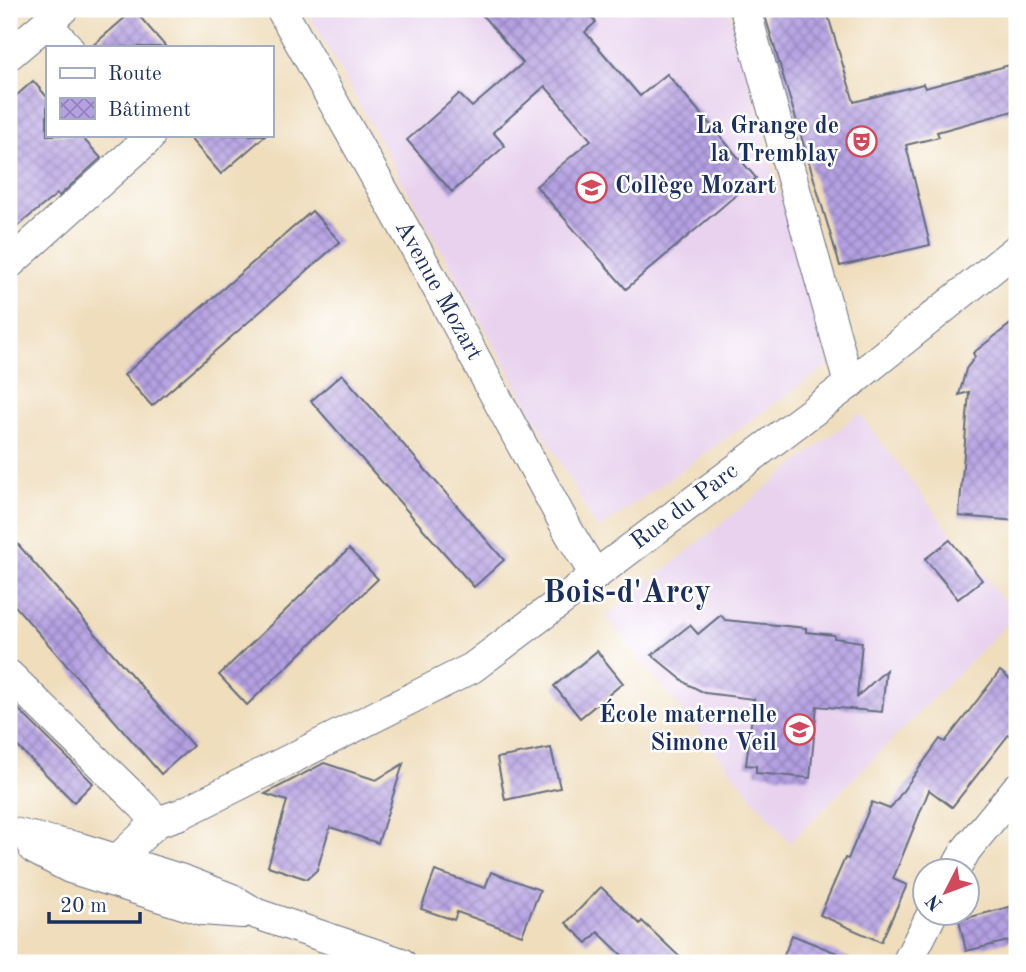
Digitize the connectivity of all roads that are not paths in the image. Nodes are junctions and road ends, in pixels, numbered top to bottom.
1 (281, 9) edge
2 (745, 9) edge
3 (55, 16) edge
4 (68, 46) edge
5 (9, 55) edge
6 (147, 136) edge
7 (1017, 250) edge
8 (9, 264) edge
9 (849, 384) junction
10 (595, 575) junction
11 (9, 675) edge
12 (1017, 788) edge
13 (156, 822) junction
14 (9, 834) edge
15 (963, 856) edge
16 (118, 859) junction
17 (257, 914) junction
18 (926, 926) edge
19 (401, 963) edge
20 (907, 963) edge

1 - 10 street, Avenue Mozart
2 - 9 street
3 - 4 street
3 - 5 street
6 - 8 street
7 - 9 street, Rue du Parc
9 - 10 street, Rue du Parc
10 - 13 street, Rue du Parc
11 - 13 street
12 - 15 street
13 - 16 street, Rue du Parc
14 - 16 street
14 - 17 street
16 - 17 street
17 - 19 street
18 - 20 street

